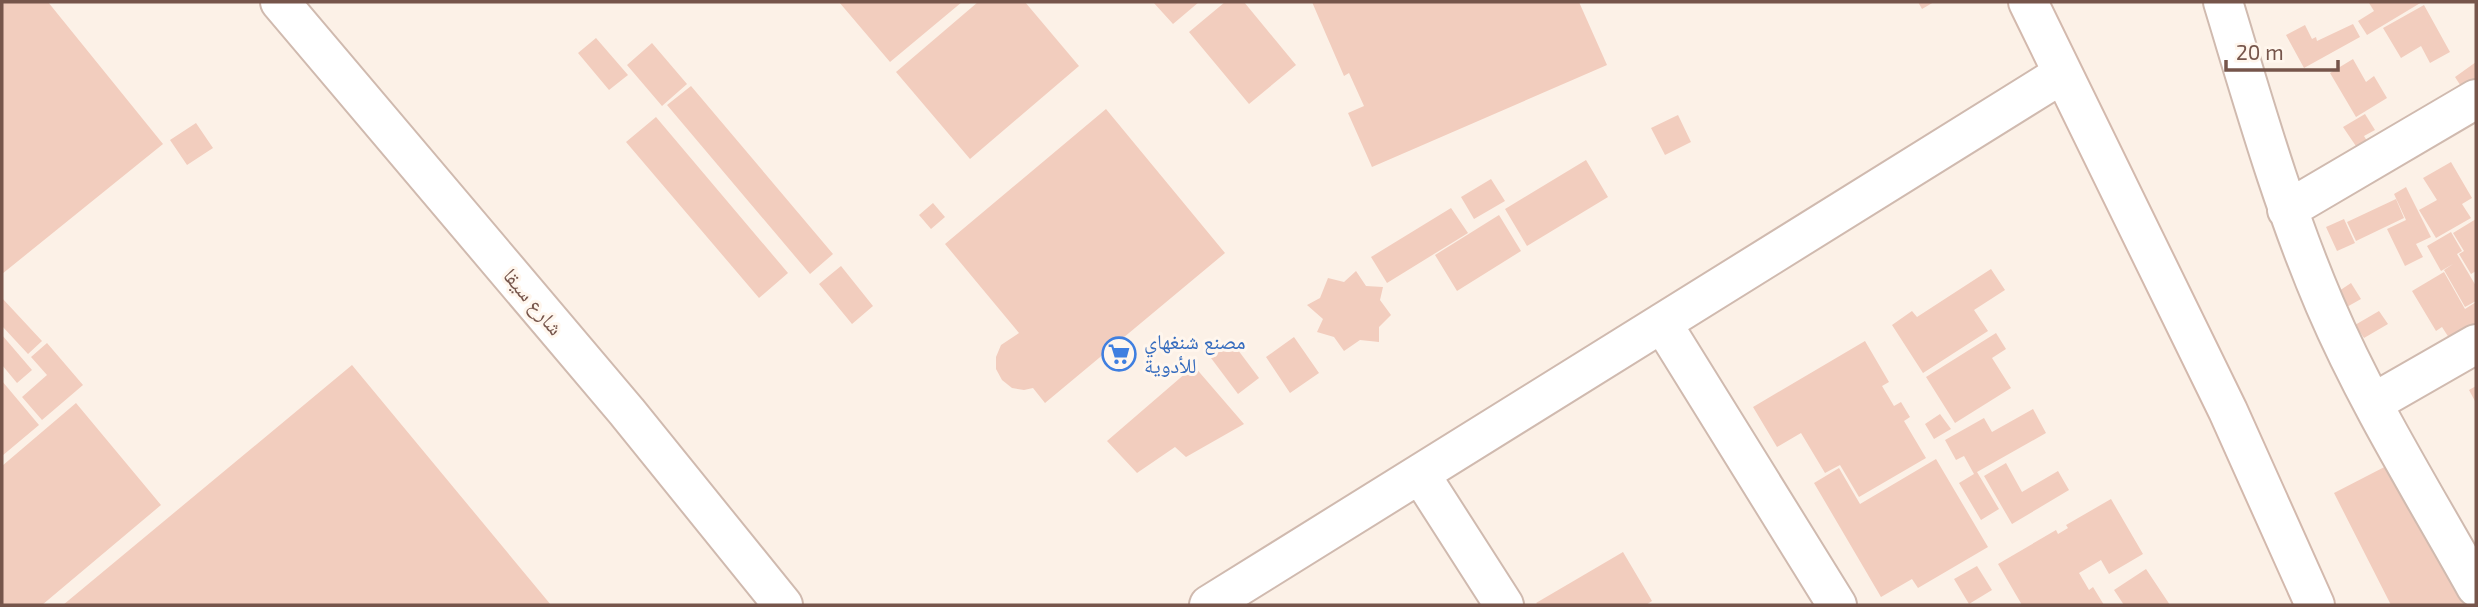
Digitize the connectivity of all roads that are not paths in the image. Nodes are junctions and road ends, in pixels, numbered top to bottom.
1 (280, 2) edge
2 (2028, 2) edge
3 (2223, 2) edge
4 (2062, 74) junction
5 (2476, 99) edge
6 (2287, 210) junction
7 (1662, 323) junction
8 (2476, 344) edge
9 (2373, 403) junction
10 (1420, 474) junction
11 (2476, 587) edge
12 (783, 605) edge
13 (1209, 605) edge
14 (1504, 605) edge
15 (1837, 605) edge
16 (2315, 605) edge

1 - 12 street, شارع سيقا
2 - 4 street
3 - 6 street
4 - 7 street
4 - 16 street
5 - 6 street
6 - 9 street
7 - 10 street
7 - 15 street
8 - 9 street
9 - 11 street
10 - 13 street
10 - 14 street

